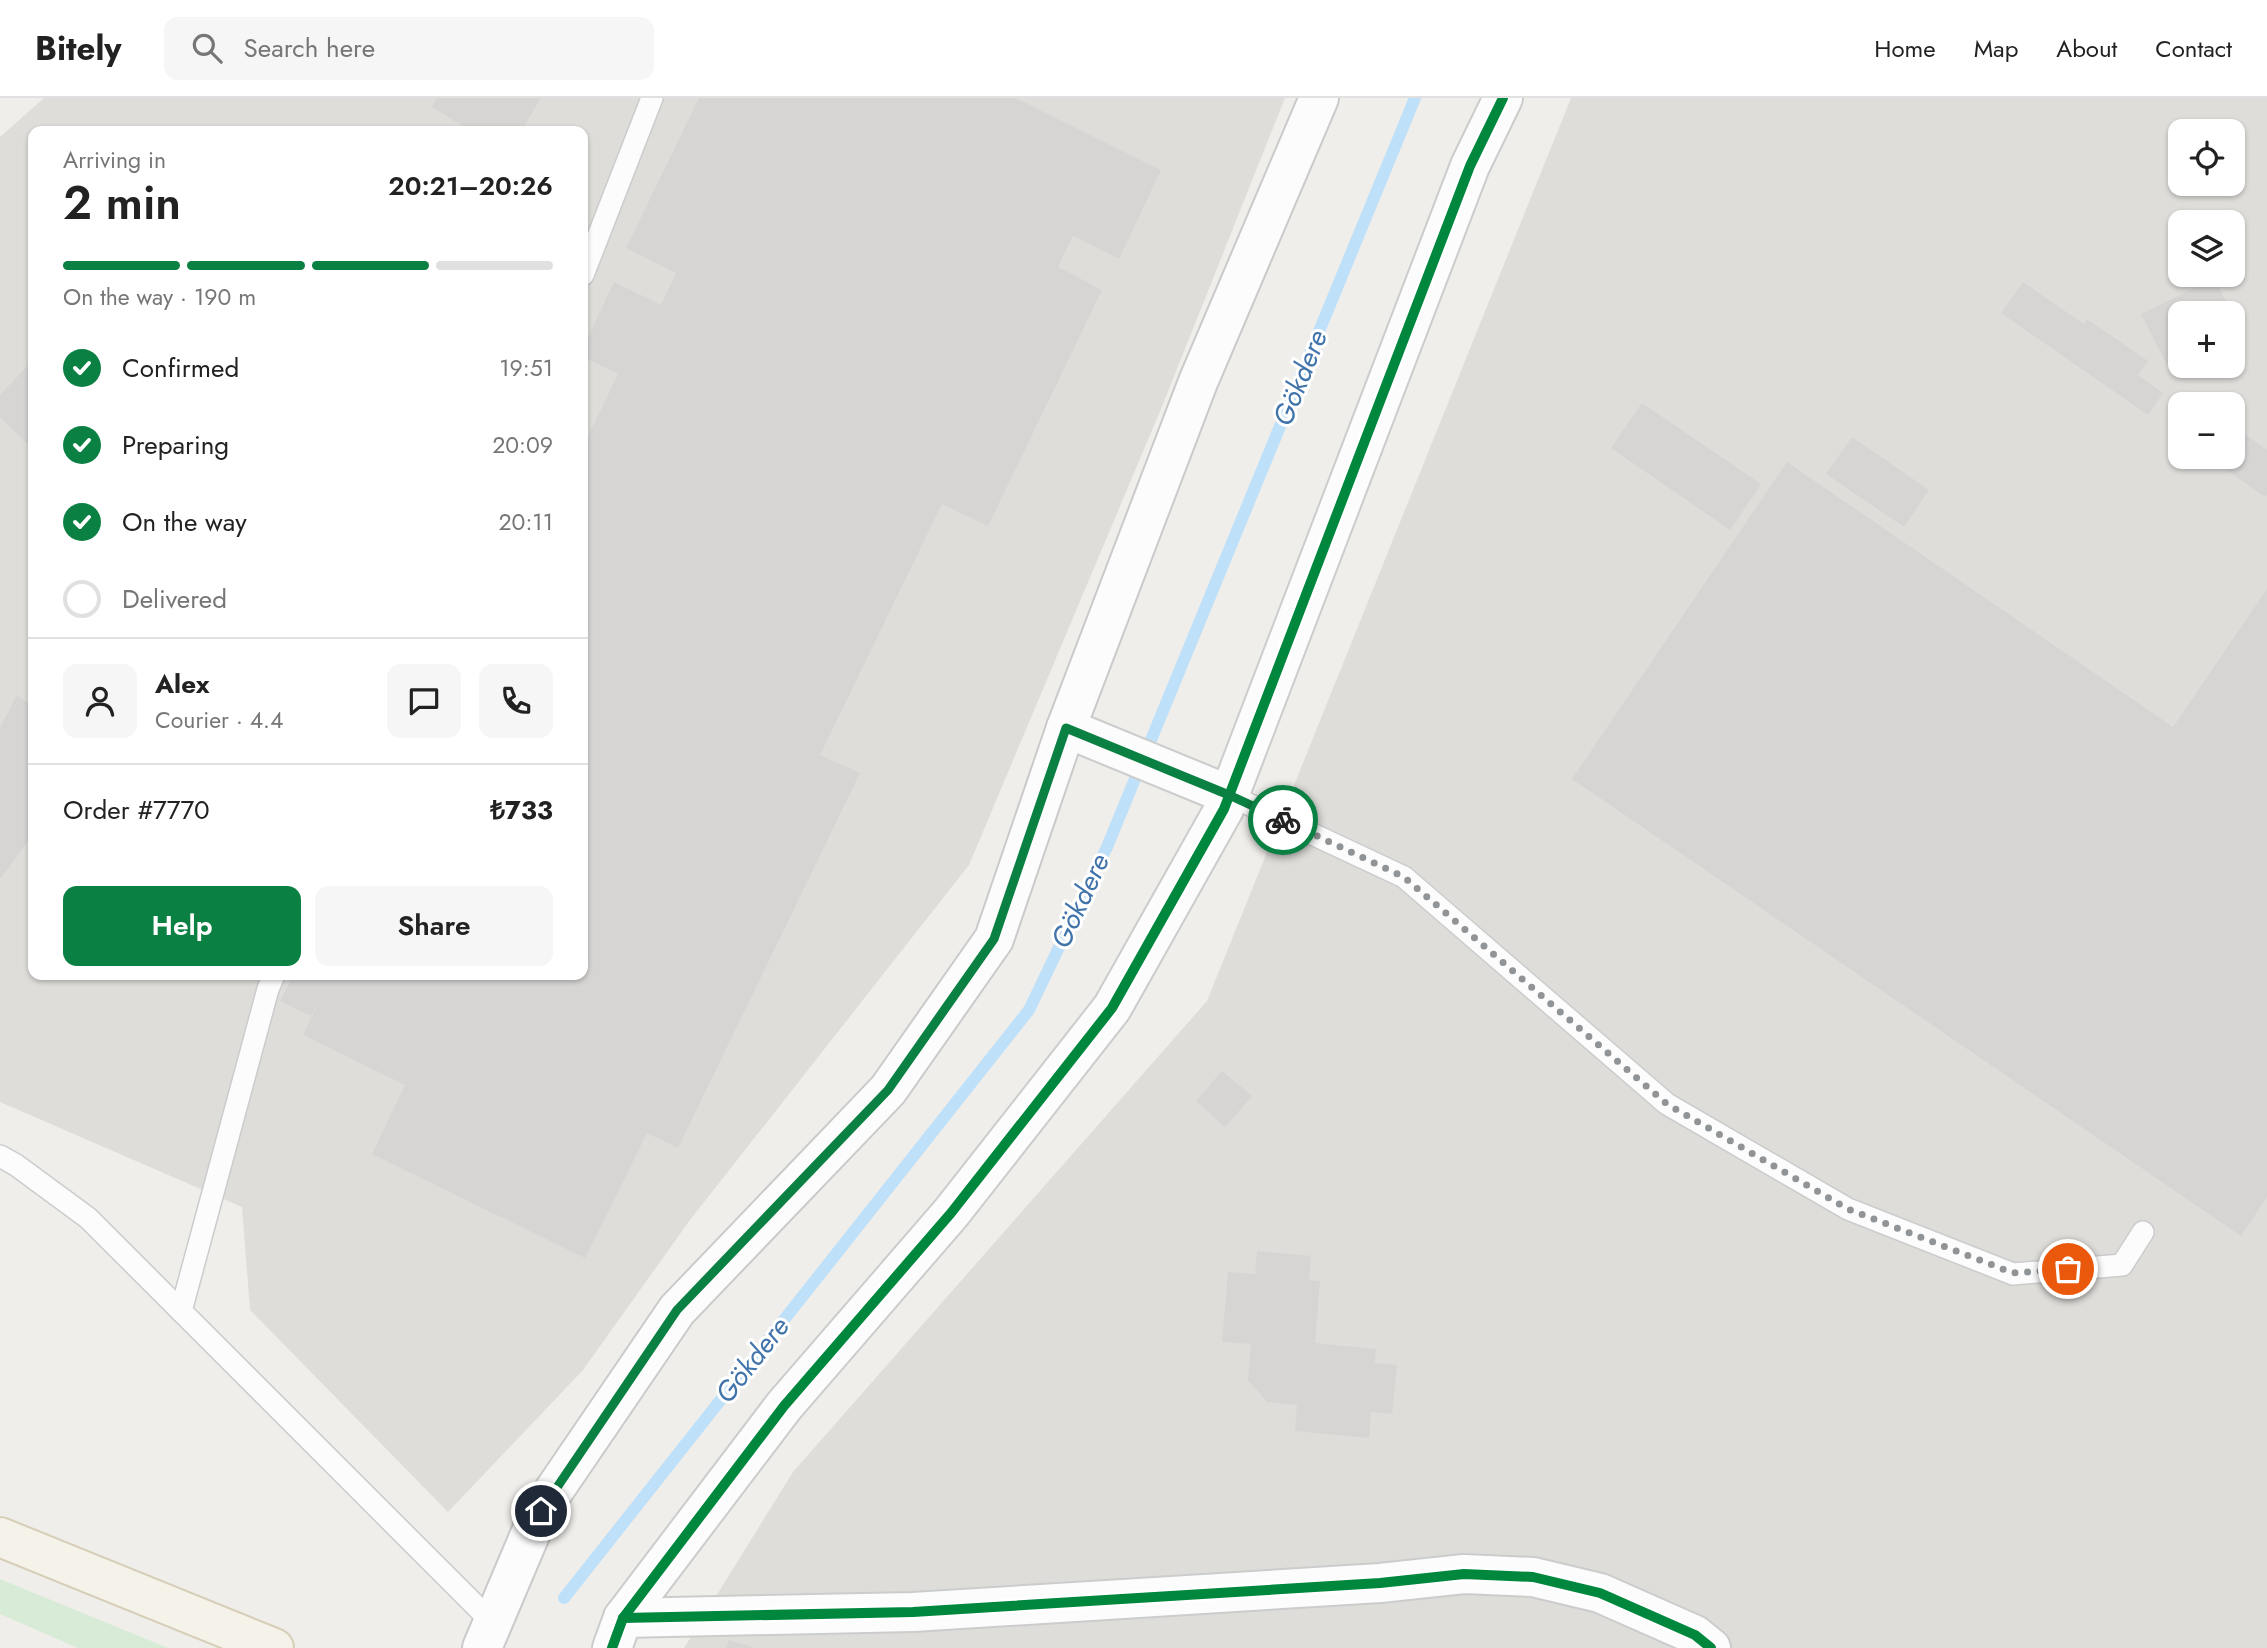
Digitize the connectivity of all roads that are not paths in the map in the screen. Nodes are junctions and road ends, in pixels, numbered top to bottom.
1 (652, 98) edge
2 (1319, 98) edge
3 (1503, 98) edge
4 (588, 262) edge
5 (1066, 728) junction
6 (1229, 795) junction
7 (272, 980) edge
8 (0, 1156) edge
9 (2143, 1232) dead end
10 (181, 1311) junction
11 (0, 1537) edge
12 (617, 1633) edge
13 (488, 1635) edge
14 (274, 1648) edge
15 (1711, 1648) edge

1 - 4 lane
2 - 5 street
3 - 6 street
5 - 6 street
5 - 13 street
6 - 9 lane
6 - 12 street
7 - 10 lane
8 - 10 lane
10 - 13 lane
11 - 14 main road
12 - 15 street

